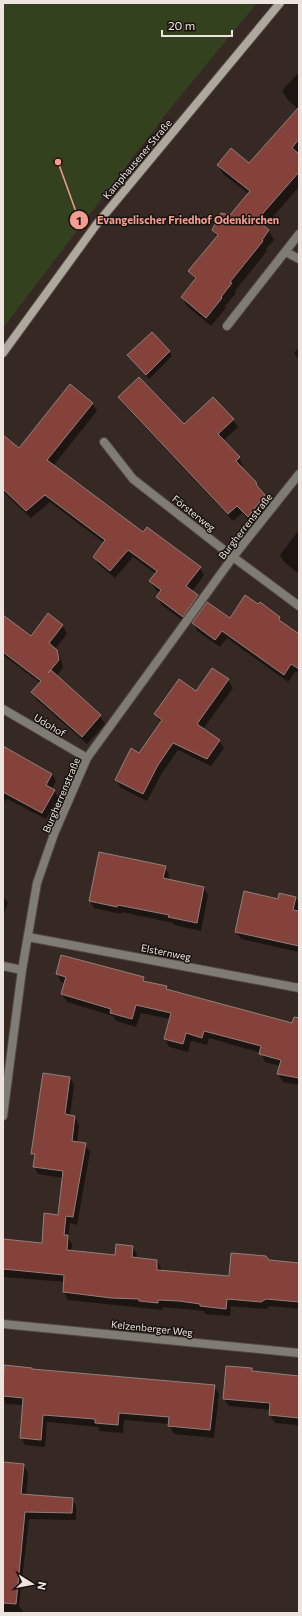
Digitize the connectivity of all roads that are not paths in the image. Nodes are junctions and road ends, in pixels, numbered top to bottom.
1 (280, 3) edge
2 (299, 234) edge
3 (286, 252) junction
4 (299, 259) edge
5 (226, 326) dead end
6 (3, 353) edge
7 (104, 442) dead end
8 (299, 474) edge
9 (233, 557) junction
10 (299, 606) edge
11 (3, 709) edge
12 (87, 758) junction
13 (28, 937) junction
14 (3, 966) edge
15 (22, 970) junction
16 (299, 988) edge
17 (3, 1116) edge
18 (3, 1324) edge
19 (299, 1353) edge

1 - 6 main road, Kamphausener Straße
2 - 3 street
3 - 4 street
3 - 5 street
7 - 9 street, Försterweg
8 - 9 street, Burgherrenstraße
9 - 10 street, Försterweg
9 - 12 street, Burgherrenstraße
11 - 12 street, Udohof
12 - 13 street, Burgherrenstraße
13 - 15 street, Burgherrenstraße
13 - 16 street, Elsternweg
14 - 15 street
15 - 17 street, Burgherrenstraße
18 - 19 street, Kelzenberger Weg

